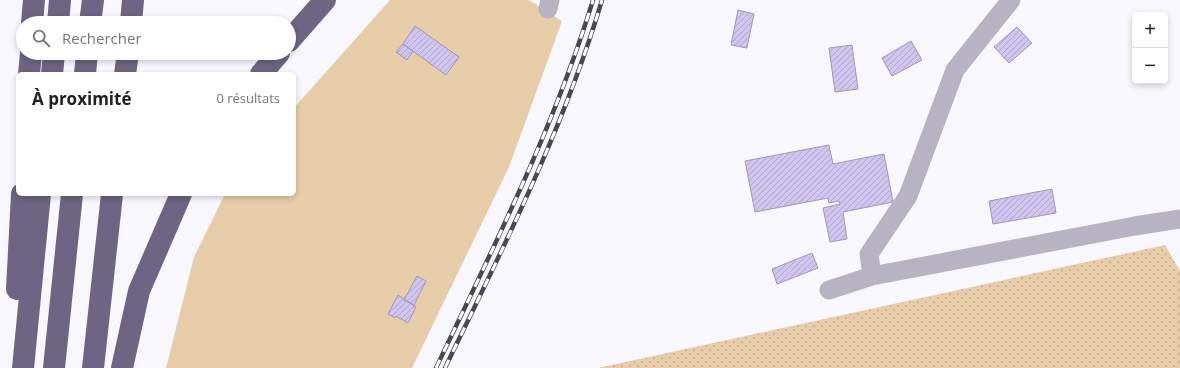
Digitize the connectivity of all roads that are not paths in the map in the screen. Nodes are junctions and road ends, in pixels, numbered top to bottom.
1 (34, 0) edge
2 (60, 0) edge
3 (93, 0) edge
4 (133, 0) edge
5 (325, 0) edge
6 (1012, 0) edge
7 (33, 16) edge
8 (59, 16) edge
9 (91, 16) edge
10 (132, 16) edge
11 (296, 33) edge
12 (30, 60) edge
13 (53, 60) edge
14 (86, 60) edge
15 (127, 60) edge
16 (273, 60) edge
17 (29, 72) edge
18 (52, 72) edge
19 (85, 72) edge
20 (125, 72) edge
21 (263, 72) edge
22 (22, 196) edge
23 (40, 196) edge
24 (72, 196) edge
25 (112, 196) edge
26 (180, 196) edge
27 (1180, 219) edge
28 (872, 276) junction
29 (829, 290) dead end
30 (13, 368) edge
31 (23, 368) edge
32 (54, 368) edge
33 (93, 368) edge
34 (122, 368) edge

1 - 7 highway
2 - 8 highway
3 - 9 highway
4 - 10 highway
5 - 11 highway
6 - 28 street
12 - 17 highway
13 - 18 highway
14 - 19 highway
15 - 20 highway
16 - 21 highway
22 - 30 highway
23 - 31 highway
24 - 32 highway
25 - 33 highway
26 - 34 highway
27 - 28 street
28 - 29 street

